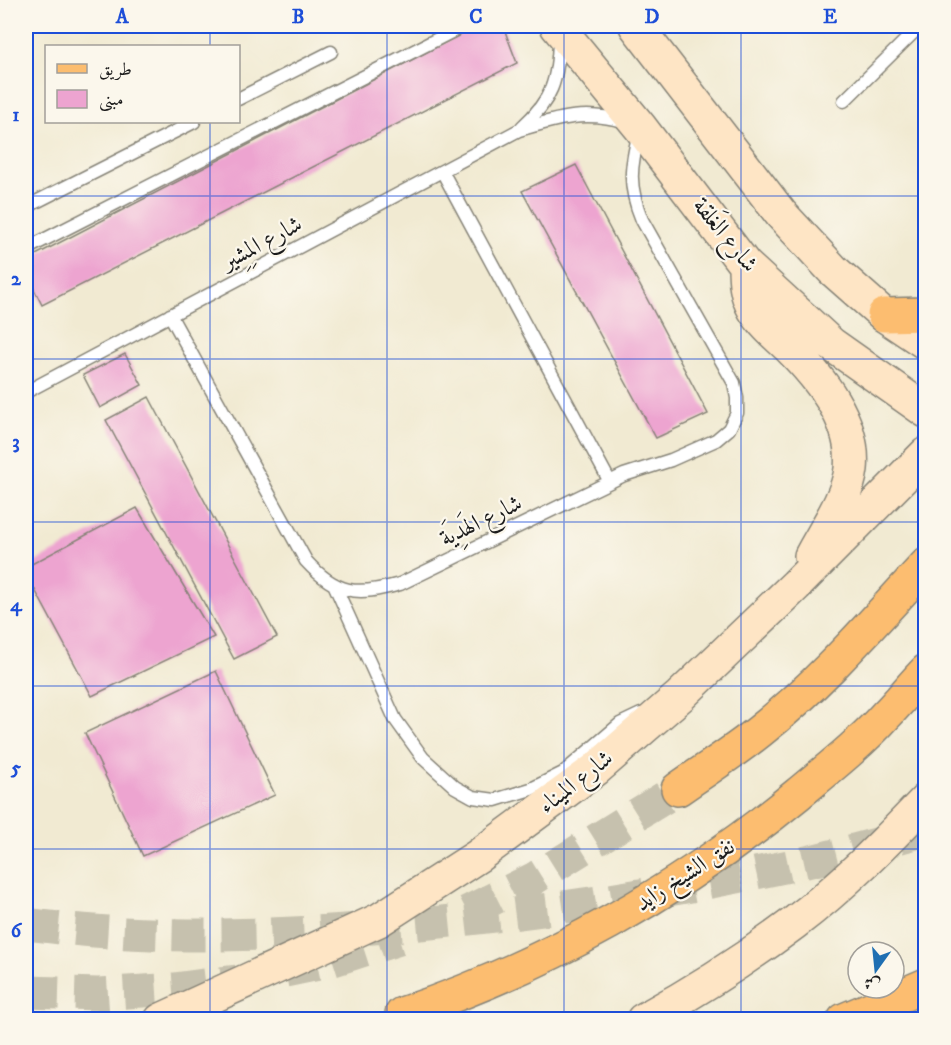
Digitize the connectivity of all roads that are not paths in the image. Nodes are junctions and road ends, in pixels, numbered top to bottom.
1 (463, 26) edge
2 (636, 26) edge
3 (920, 26) edge
4 (558, 27) edge
5 (331, 52) dead end
6 (240, 98) edge
7 (844, 101) dead end
8 (192, 123) edge
9 (640, 126) junction
10 (519, 130) junction
11 (442, 171) junction
12 (26, 207) edge
13 (26, 249) edge
14 (745, 265) junction
15 (926, 314) edge
16 (170, 315) junction
17 (884, 315) junction
18 (926, 344) edge
19 (26, 392) edge
20 (924, 410) edge
21 (926, 454) edge
22 (610, 482) junction
23 (926, 565) edge
24 (334, 584) junction
25 (796, 585) junction
26 (926, 671) edge
27 (680, 696) junction
28 (678, 789) tunnel mouth
29 (926, 801) edge
30 (926, 985) edge
31 (402, 1014) dead end
32 (162, 1019) edge
33 (643, 1020) edge
34 (844, 1020) edge

1 - 13 lane
2 - 17 main road
3 - 7 lane
4 - 9 main road, شارع الغَلقة
4 - 10 lane, شارع المِشِير
5 - 6 lane
8 - 12 lane
9 - 10 lane, شارع المِشِير
9 - 14 main road, شارع الغَلقة
9 - 22 lane, شارع الهَدِيَة
10 - 11 lane, شارع المِشِير
11 - 16 lane, شارع المِشِير
11 - 22 lane
14 - 20 main road, شارع الغَلقة
14 - 25 main road
15 - 17 main road
16 - 19 lane, شارع المِشِير
16 - 24 lane, شارع الهَدِيَة
17 - 18 main road
21 - 25 main road, شارع الميناء
22 - 24 lane, شارع الهَدِيَة
23 - 28 main road
24 - 27 lane
25 - 27 main road, شارع الميناء
26 - 31 main road, نفق الشيخ زايد
27 - 32 main road, شارع الميناء
29 - 33 main road
30 - 34 main road

